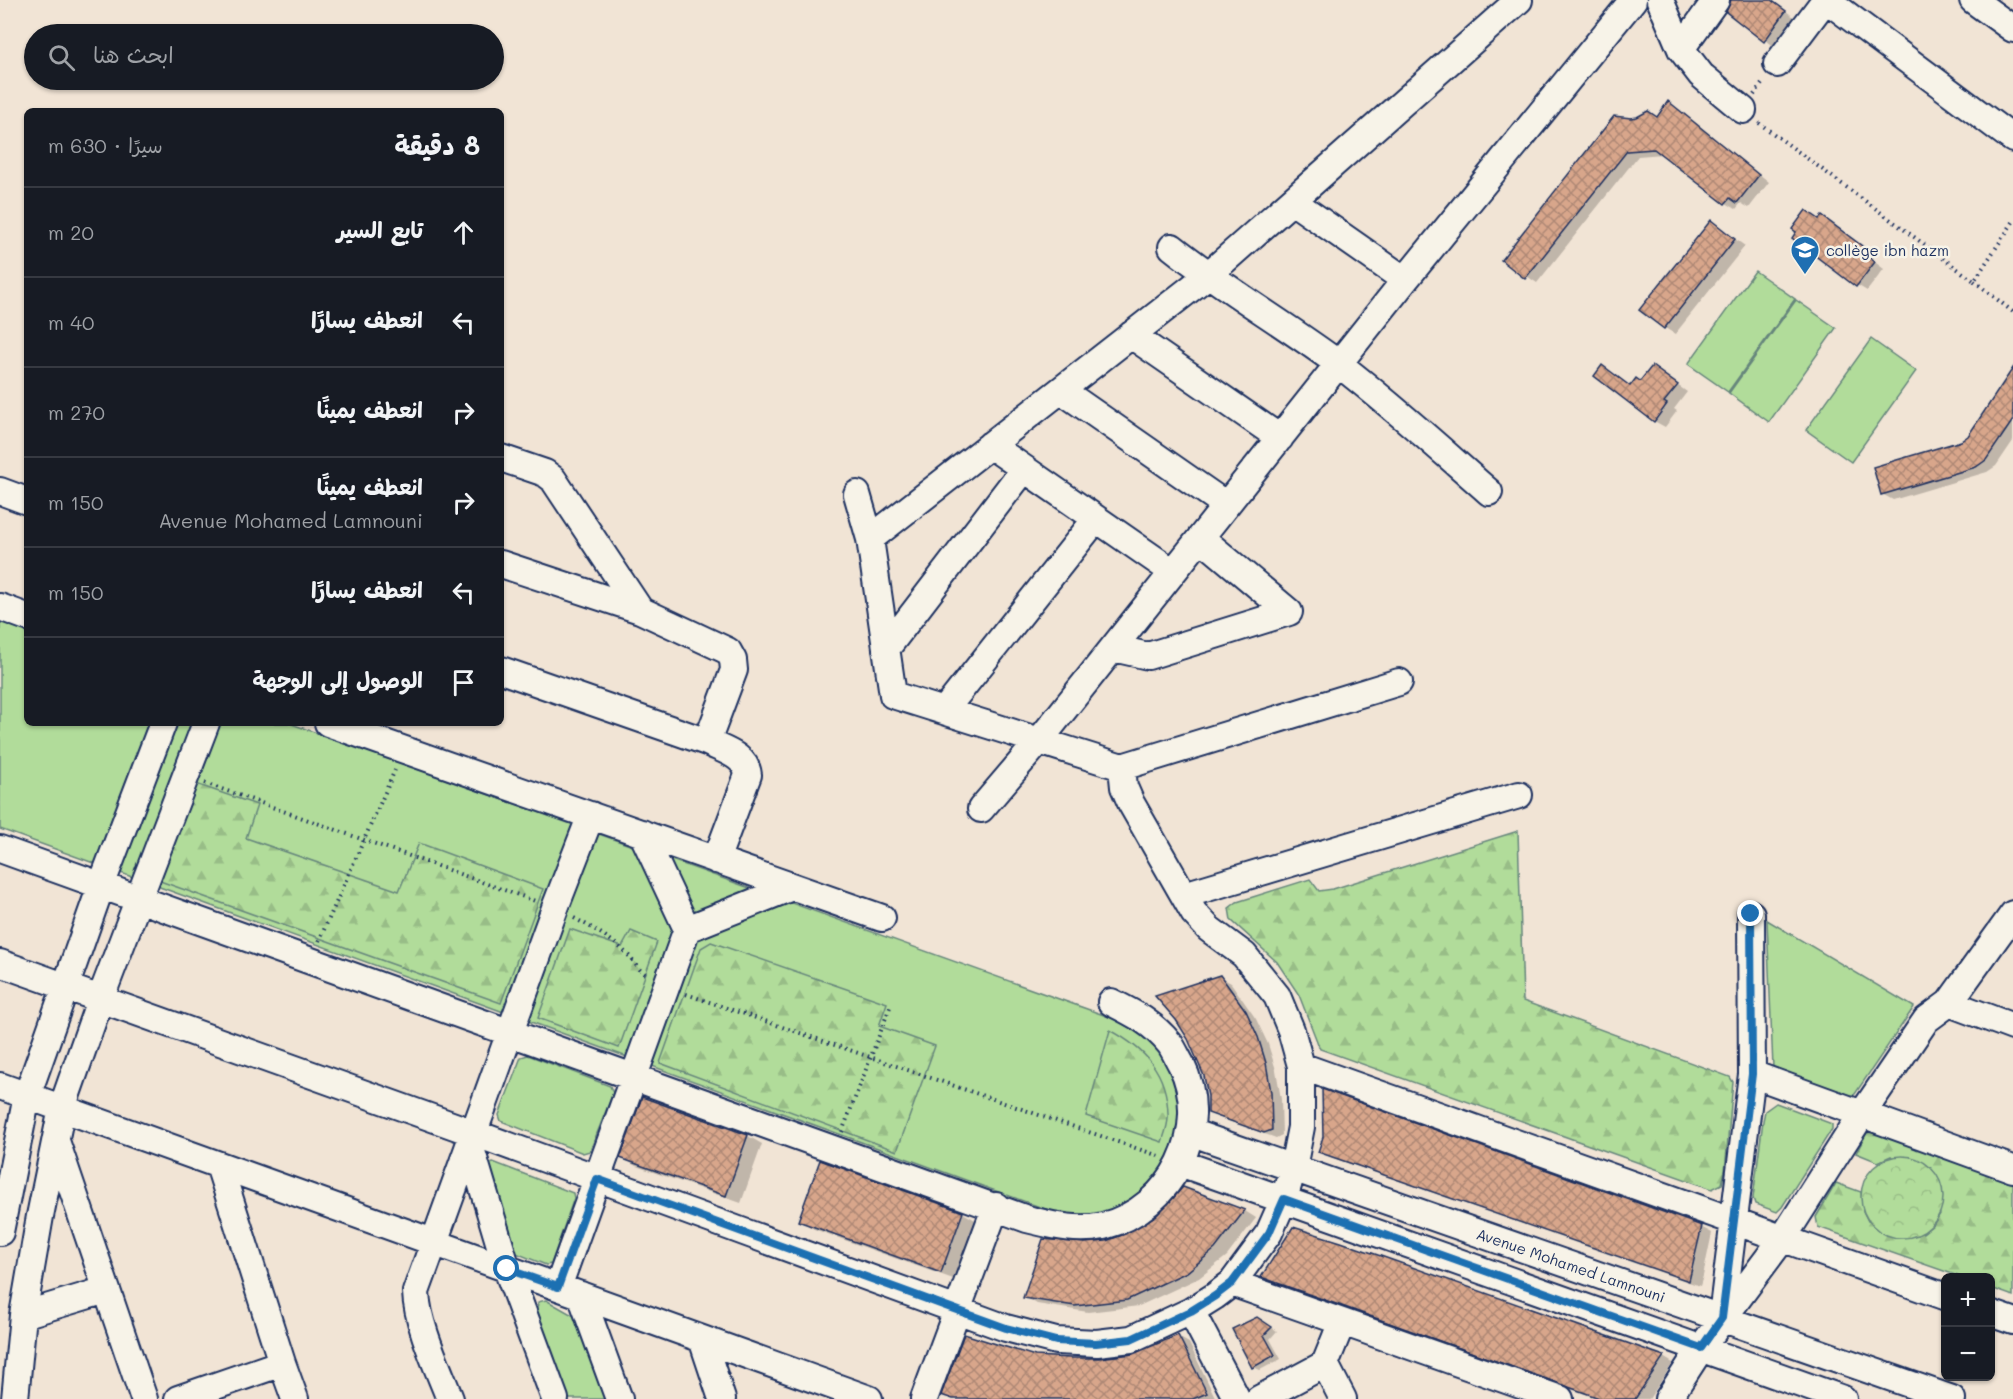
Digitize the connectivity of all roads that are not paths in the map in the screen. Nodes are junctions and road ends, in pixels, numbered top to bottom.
1 (1519, 0) edge
2 (1633, 0) edge
3 (1660, 0) edge
4 (1716, 0) edge
5 (1826, 0) edge
6 (1973, 0) edge
7 (2013, 29) edge
8 (1681, 49) junction
9 (1777, 64) road end
10 (1743, 110) road end
11 (2013, 139) edge
12 (1292, 201) junction
13 (1172, 247) dead end
14 (1208, 275) junction
15 (1405, 280) junction
16 (1131, 335) junction
17 (1338, 364) junction
18 (1061, 390) junction
19 (1280, 438) junction
20 (990, 445) junction
21 (504, 459) edge
22 (1024, 469) junction
23 (0, 491) edge
24 (1489, 492) dead end
25 (857, 494) dead end
26 (24, 500) edge
27 (1227, 505) junction
28 (1096, 519) junction
29 (1201, 538) junction
30 (870, 539) junction
31 (504, 565) edge
32 (1173, 572) junction
33 (0, 607) edge
34 (640, 610) junction
35 (24, 615) edge
36 (1113, 648) junction
37 (886, 649) junction
38 (504, 671) edge
39 (1399, 682) dead end
40 (944, 711) junction
41 (163, 726) edge
42 (205, 726) edge
43 (336, 726) edge
44 (1039, 741) junction
45 (707, 742) junction
46 (1122, 767) junction
47 (1519, 795) dead end
48 (981, 809) dead end
49 (591, 815) junction
50 (642, 833) junction
51 (0, 849) edge
52 (716, 860) junction
53 (102, 886) junction
54 (792, 886) junction
55 (1184, 895) junction
56 (137, 899) junction
57 (1751, 914) dead end
58 (2013, 914) edge
59 (882, 918) dead end
60 (687, 929) junction
61 (0, 963) edge
62 (66, 987) junction
63 (100, 1000) junction
64 (1111, 1002) dead end
65 (1949, 1003) junction
66 (2013, 1027) edge
67 (510, 1034) junction
68 (1301, 1066) junction
69 (1752, 1074) junction
70 (633, 1077) junction
71 (0, 1086) edge
72 (27, 1096) junction
73 (62, 1108) junction
74 (1862, 1114) junction
75 (1190, 1132) junction
76 (472, 1139) junction
77 (56, 1141) junction
78 (1180, 1163) junction
79 (219, 1165) junction
80 (1293, 1168) junction
81 (2013, 1169) edge
82 (597, 1179) junction
83 (1284, 1199) junction
84 (996, 1206) junction
85 (1735, 1220) junction
86 (0, 1232) edge
87 (1783, 1238) junction
88 (435, 1242) junction
89 (507, 1269) junction
90 (1232, 1283) junction
91 (558, 1287) junction
92 (106, 1290) junction
93 (581, 1295) junction
94 (1941, 1295) edge
95 (957, 1310) junction
96 (1191, 1311) junction
97 (23, 1315) junction
98 (1995, 1315) edge
99 (1722, 1318) junction
100 (2013, 1321) edge
101 (1342, 1322) junction
102 (702, 1339) junction
103 (1701, 1348) junction
104 (282, 1363) junction
105 (1325, 1364) junction
106 (15, 1399) edge
107 (144, 1399) edge
108 (178, 1399) edge
109 (295, 1399) edge
110 (450, 1399) edge
111 (555, 1399) edge
112 (620, 1399) edge
113 (722, 1399) edge
114 (868, 1399) edge
115 (924, 1399) edge
116 (1237, 1399) edge
117 (1259, 1399) edge
118 (1343, 1399) edge
119 (1560, 1399) edge
120 (1668, 1399) edge
121 (1843, 1399) edge
122 (1952, 1399) edge

1 - 12 street
2 - 15 street
3 - 8 street
4 - 8 street
5 - 9 street
5 - 11 street
6 - 7 street
8 - 10 street
12 - 14 street
12 - 15 street
13 - 14 street
14 - 16 street
14 - 17 street
15 - 17 street
16 - 18 street
16 - 19 street
17 - 19 street
17 - 24 street
18 - 20 street
18 - 27 street
19 - 27 street
20 - 22 street
20 - 30 street
21 - 34 street
22 - 28 street
22 - 37 street
23 - 26 street
25 - 30 street
27 - 29 street
28 - 32 street
28 - 40 street
29 - 32 street
29 - 36 street
30 - 37 street
31 - 34 street
32 - 36 street
33 - 35 street
34 - 45 street
36 - 44 street
37 - 40 street
38 - 45 street
39 - 46 street
40 - 44 street
41 - 53 street
42 - 56 street
43 - 49 street
44 - 46 street
44 - 48 street
45 - 52 street
46 - 55 street
47 - 55 street
49 - 50 street
49 - 67 street
50 - 52 street
50 - 60 street
51 - 53 street
52 - 54 street
53 - 56 street
53 - 62 street
54 - 59 street
54 - 60 street
55 - 68 street
56 - 63 street
56 - 67 street
57 - 69 street
58 - 65 street
60 - 70 street
61 - 62 street
62 - 63 street
62 - 72 street
63 - 73 street
63 - 76 street
64 - 75 street
65 - 66 street
65 - 74 street
67 - 70 street
67 - 76 street
68 - 80 street
68 - 85 street
69 - 74 street
69 - 85 street
70 - 82 street
70 - 84 street
71 - 72 street
72 - 73 street
72 - 86 street
73 - 77 street
73 - 79 street
74 - 81 street
74 - 87 street
75 - 78 street
75 - 80 street, Avenue Mohamed Lamnouni
76 - 82 street
76 - 88 street
76 - 89 street
77 - 92 street
77 - 97 street
78 - 83 street
78 - 84 street
79 - 88 street
79 - 104 street
80 - 83 street
80 - 99 street, Avenue Mohamed Lamnouni
82 - 91 street
82 - 95 street
83 - 90 street
83 - 103 street
84 - 95 street
85 - 87 street
85 - 99 street
87 - 94 street
87 - 99 street
88 - 89 street
88 - 110 street
89 - 91 street
89 - 111 street
90 - 96 street
90 - 101 street
91 - 93 street
92 - 97 street
92 - 107 street
93 - 102 street
93 - 112 street
95 - 96 street
95 - 115 street
96 - 116 street
97 - 106 street
98 - 100 street
99 - 103 street
99 - 122 street, Avenue Mohamed Lamnouni
101 - 105 street
101 - 119 street
102 - 113 street
102 - 114 street
103 - 120 street
103 - 121 street
104 - 108 street
104 - 109 street
105 - 117 street
105 - 118 street

